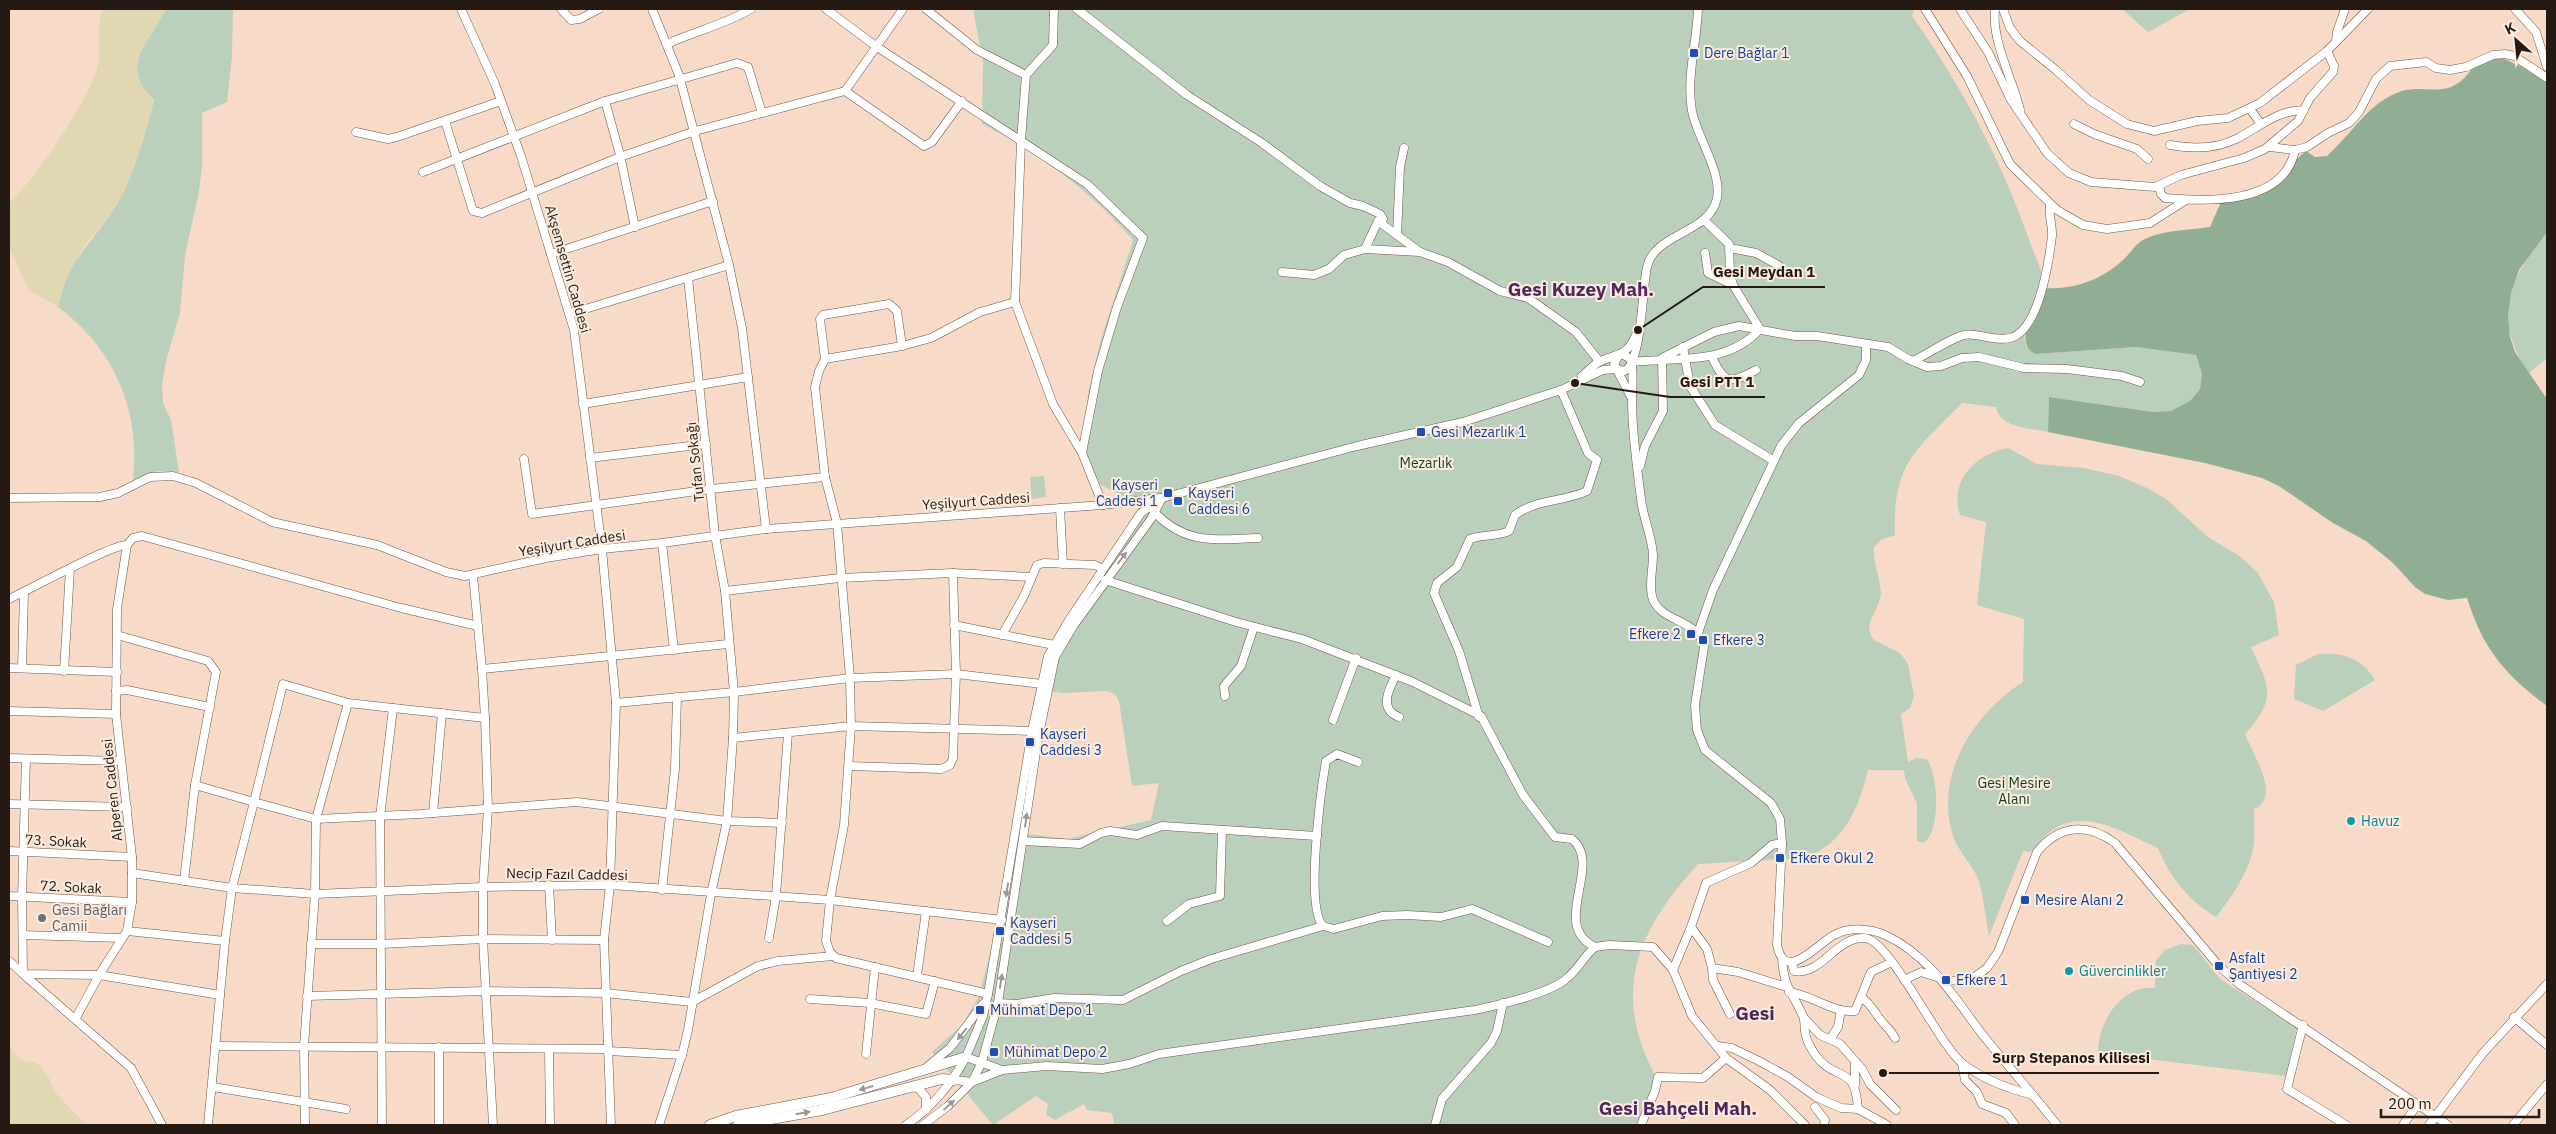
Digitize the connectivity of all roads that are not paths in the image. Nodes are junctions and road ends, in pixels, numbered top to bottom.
1 (471, 9) edge
2 (561, 9) edge
3 (599, 9) edge
4 (652, 9) edge
5 (748, 9) edge
6 (826, 9) edge
7 (903, 9) edge
8 (926, 9) edge
9 (1054, 9) edge
10 (1078, 9) edge
11 (1698, 9) edge
12 (1925, 9) edge
13 (1960, 9) edge
14 (1995, 9) edge
15 (2003, 9) edge
16 (2345, 9) edge
17 (2368, 9) edge
18 (2515, 9) edge
19 (462, 11) edge
20 (2336, 40) junction
21 (667, 44) junction
22 (878, 47) junction
23 (2327, 50) junction
24 (2547, 67) edge
25 (1026, 74) junction
26 (680, 78) junction
27 (2547, 78) edge
28 (845, 91) junction
29 (501, 101) junction
30 (606, 101) junction
31 (962, 101) junction
32 (2250, 109) junction
33 (2304, 110) junction
34 (762, 113) junction
35 (2023, 119) junction
36 (445, 120) junction
37 (2074, 124) dead end
38 (2260, 124) junction
39 (695, 131) junction
40 (356, 132) dead end
41 (514, 137) junction
42 (1021, 141) junction
43 (2170, 146) dead end
44 (2270, 147) junction
45 (1404, 148) dead end
46 (2294, 150) junction
47 (620, 157) junction
48 (457, 159) junction
49 (2148, 159) dead end
50 (423, 172) dead end
51 (2159, 186) junction
52 (532, 193) junction
53 (2186, 200) junction
54 (713, 202) junction
55 (2050, 206) junction
56 (1704, 220) junction
57 (1381, 223) junction
58 (635, 226) junction
59 (1397, 235) junction
60 (1730, 248) junction
61 (1365, 249) junction
62 (1420, 252) junction
63 (1705, 253) dead end
64 (551, 254) junction
65 (729, 265) junction
66 (1778, 265) dead end
67 (1282, 272) dead end
68 (688, 278) junction
69 (1733, 285) junction
70 (1015, 302) junction
71 (569, 314) junction
72 (1760, 329) junction
73 (1638, 330) junction
74 (1866, 344) junction
75 (902, 346) junction
76 (1683, 347) junction
77 (1621, 355) junction
78 (1712, 357) junction
79 (1662, 358) junction
80 (1686, 358) junction
81 (825, 359) junction
82 (1600, 361) junction
83 (1913, 361) junction
84 (1631, 362) junction
85 (1617, 369) junction
86 (1756, 370) dead end
87 (748, 377) junction
88 (2140, 382) dead end
89 (1575, 383) junction
90 (700, 386) junction
91 (1561, 390) junction
92 (1632, 400) junction
93 (583, 404) junction
94 (706, 444) junction
95 (1082, 453) junction
96 (590, 458) junction
97 (524, 459) dead end
98 (1774, 461) junction
99 (825, 477) junction
100 (1639, 483) junction
101 (762, 485) junction
102 (711, 489) junction
103 (9, 498) edge
104 (1162, 498) junction
105 (596, 505) junction
106 (1103, 506) junction
107 (1060, 508) junction
108 (1154, 512) junction
109 (836, 522) junction
110 (766, 528) junction
111 (715, 535) junction
112 (1258, 538) dead end
113 (662, 543) junction
114 (127, 545) junction
115 (602, 549) junction
116 (1063, 564) junction
117 (70, 569) junction
118 (1103, 569) junction
119 (953, 573) junction
120 (473, 575) junction
121 (1031, 577) junction
122 (840, 578) junction
123 (1105, 580) junction
124 (725, 591) junction
125 (24, 592) junction
126 (9, 599) edge
127 (954, 625) junction
128 (478, 626) junction
129 (1254, 627) junction
130 (1698, 633) junction
131 (117, 635) junction
132 (1002, 635) junction
133 (728, 644) junction
134 (1054, 645) junction
135 (674, 650) junction
136 (613, 656) junction
137 (1356, 658) junction
138 (9, 668) edge
139 (22, 668) junction
140 (482, 669) junction
141 (64, 671) junction
142 (117, 672) junction
143 (956, 674) junction
144 (1396, 675) junction
145 (850, 678) junction
146 (1042, 684) junction
147 (116, 691) junction
148 (734, 692) junction
149 (1225, 696) dead end
150 (677, 697) junction
151 (348, 703) junction
152 (616, 703) junction
153 (210, 707) junction
154 (393, 708) junction
155 (9, 711) edge
156 (442, 713) junction
157 (116, 714) junction
158 (1399, 717) dead end
159 (1479, 717) junction
160 (485, 718) junction
161 (1334, 720) dead end
162 (852, 726) junction
163 (954, 728) junction
164 (1032, 731) junction
165 (788, 733) junction
166 (733, 738) junction
167 (9, 758) edge
168 (26, 759) junction
169 (120, 761) junction
170 (1358, 762) dead end
171 (848, 766) junction
172 (195, 785) junction
173 (254, 802) junction
174 (9, 804) edge
175 (25, 805) junction
176 (614, 806) junction
177 (127, 807) junction
178 (488, 808) junction
179 (433, 813) junction
180 (671, 813) junction
181 (380, 817) junction
182 (316, 819) junction
183 (727, 821) junction
184 (782, 823) junction
185 (1222, 830) junction
186 (1317, 836) junction
187 (1023, 841) junction
188 (1782, 842) junction
189 (9, 851) edge
190 (25, 852) junction
191 (132, 858) junction
192 (132, 873) junction
193 (184, 881) junction
194 (549, 885) junction
195 (483, 886) junction
196 (610, 886) junction
197 (232, 888) junction
198 (379, 890) junction
199 (662, 890) junction
200 (315, 894) junction
201 (711, 894) junction
202 (9, 896) edge
203 (776, 896) junction
204 (22, 897) junction
205 (830, 900) junction
206 (132, 902) junction
207 (926, 911) junction
208 (1002, 920) junction
209 (1167, 921) dead end
210 (1323, 926) junction
211 (1691, 927) junction
212 (127, 931) junction
213 (23, 935) junction
214 (122, 938) junction
215 (770, 938) dead end
216 (483, 939) junction
217 (552, 940) junction
218 (604, 940) junction
219 (225, 941) junction
220 (1548, 942) dead end
221 (311, 944) junction
222 (381, 944) junction
223 (1595, 947) junction
224 (833, 956) junction
225 (1782, 958) junction
226 (9, 961) edge
227 (1892, 962) junction
228 (1792, 963) junction
229 (875, 966) junction
230 (1712, 968) junction
231 (1673, 970) junction
232 (23, 974) junction
233 (99, 975) junction
234 (917, 976) junction
235 (1938, 978) junction
236 (1904, 980) junction
237 (935, 981) junction
238 (2547, 984) edge
239 (1788, 989) junction
240 (486, 991) junction
241 (605, 993) junction
242 (988, 994) junction
243 (220, 995) junction
244 (381, 995) junction
245 (307, 996) junction
246 (810, 998) dead end
247 (1862, 998) junction
248 (692, 1002) junction
249 (870, 1003) junction
250 (998, 1003) junction
251 (1503, 1003) junction
252 (1841, 1010) junction
253 (1730, 1014) dead end
254 (2514, 1017) junction
255 (76, 1018) junction
256 (1804, 1018) junction
257 (2303, 1025) junction
258 (1831, 1038) junction
259 (1895, 1038) dead end
260 (2547, 1045) edge
261 (215, 1046) junction
262 (304, 1046) junction
263 (381, 1046) junction
264 (1718, 1046) junction
265 (439, 1047) junction
266 (490, 1048) junction
267 (549, 1049) junction
268 (608, 1050) junction
269 (866, 1054) dead end
270 (682, 1055) junction
271 (966, 1057) junction
272 (1726, 1058) junction
273 (1855, 1061) junction
274 (982, 1062) junction
275 (1962, 1063) junction
276 (1002, 1070) junction
277 (913, 1074) junction
278 (954, 1080) junction
279 (972, 1082) junction
280 (2547, 1084) edge
281 (1855, 1085) junction
282 (213, 1087) junction
283 (908, 1087) junction
284 (2033, 1095) junction
285 (304, 1104) junction
286 (2416, 1105) junction
287 (1815, 1107) dead end
288 (346, 1109) dead end
289 (1858, 1109) junction
290 (1896, 1110) dead end
291 (924, 1112) junction
292 (2435, 1116) junction
293 (162, 1125) edge
294 (208, 1125) edge
295 (304, 1125) edge
296 (382, 1125) edge
297 (438, 1125) edge
298 (493, 1125) edge
299 (550, 1125) edge
300 (611, 1125) edge
301 (659, 1125) edge
302 (710, 1125) edge
303 (738, 1125) edge
304 (906, 1125) edge
305 (923, 1125) edge
306 (1435, 1125) edge
307 (1641, 1125) edge
308 (1805, 1125) edge
309 (1824, 1125) edge
310 (1888, 1125) edge
311 (2015, 1125) edge
312 (2057, 1125) edge
313 (2346, 1125) edge
314 (2403, 1125) edge
315 (2429, 1125) edge
316 (2448, 1125) edge
317 (2513, 1125) edge

1 - 19 street
2 - 3 street
4 - 21 street
5 - 21 street
6 - 22 street
7 - 22 street
8 - 25 street
9 - 25 street
10 - 57 street
11 - 56 street
12 - 55 street
13 - 35 street
14 - 35 street
15 - 32 street
16 - 20 street
17 - 20 street
18 - 24 street
19 - 29 street, Akşemsettin Caddesi
20 - 23 street
21 - 26 street
22 - 28 street
22 - 31 street
23 - 32 street
23 - 33 street
25 - 42 street
26 - 30 street
26 - 34 street
26 - 39 street
27 - 46 street
28 - 31 street
28 - 34 street
29 - 36 street
29 - 41 street, Akşemsettin Caddesi
30 - 41 street
30 - 47 street
31 - 42 street
32 - 38 street
33 - 38 street
33 - 44 street
34 - 39 street
35 - 51 street
36 - 40 street
36 - 48 street
37 - 49 street
38 - 43 street
39 - 47 street
39 - 54 street
41 - 48 street
41 - 52 street, Akşemsettin Caddesi
42 - 70 street
42 - 95 street
44 - 46 street
44 - 51 street
45 - 59 street
46 - 53 street
47 - 52 street
47 - 58 street
48 - 50 street
48 - 52 street
51 - 53 street
52 - 64 street, Akşemsettin Caddesi
53 - 55 street
54 - 58 street
54 - 65 street
55 - 83 street
56 - 60 street
56 - 73 street
57 - 59 street
57 - 61 street
58 - 64 street
59 - 62 street
60 - 66 street
60 - 69 street
61 - 62 street
61 - 67 street
62 - 82 street
63 - 69 street
64 - 71 street, Akşemsettin Caddesi
65 - 68 street
65 - 87 street
68 - 71 street
68 - 90 street, Tufan Sokağı
69 - 72 street
70 - 75 street
70 - 95 street
71 - 93 street, Akşemsettin Caddesi
72 - 74 street
72 - 76 street
72 - 78 street
73 - 77 street
73 - 84 street
74 - 83 street
74 - 98 street
75 - 81 street
75 - 81 street
76 - 79 street
76 - 80 street
77 - 82 street
77 - 84 street
77 - 85 street
78 - 80 street
78 - 86 street
79 - 80 street
79 - 84 street
79 - 100 street
80 - 98 street
81 - 99 street
82 - 89 street
83 - 88 street
84 - 85 street
84 - 92 street
85 - 89 street
85 - 92 street
87 - 90 street
87 - 101 street
89 - 91 street, Yeşilyurt Caddesi
90 - 93 street
90 - 94 street, Tufan Sokağı
91 - 104 street, Yeşilyurt Caddesi
91 - 159 street
92 - 100 street
93 - 96 street, Akşemsettin Caddesi
94 - 96 street
94 - 102 street, Tufan Sokağı
95 - 106 street
96 - 105 street, Akşemsettin Caddesi
97 - 105 street
98 - 130 street
99 - 101 street
99 - 109 street
100 - 130 street
101 - 102 street
101 - 110 street
102 - 105 street
102 - 111 street, Tufan Sokağı
103 - 120 street, Yeşilyurt Caddesi
104 - 106 street, Yeşilyurt Caddesi
104 - 108 street
104 - 118 street
105 - 115 street, Akşemsettin Caddesi
106 - 107 street, Yeşilyurt Caddesi
107 - 109 street, Yeşilyurt Caddesi
107 - 116 street
108 - 112 street
123 -> 108 street
109 - 110 street, Yeşilyurt Caddesi
109 - 122 street
110 - 111 street, Yeşilyurt Caddesi
111 - 113 street, Yeşilyurt Caddesi
111 - 124 street, Tufan Sokağı
113 - 115 street, Yeşilyurt Caddesi
113 - 135 street
114 - 117 street
114 - 128 street
114 - 131 street, Alperen Caddesi
115 - 120 street, Yeşilyurt Caddesi
115 - 136 street, Akşemsettin Caddesi
116 - 118 street
116 - 121 street
117 - 125 street
117 - 141 street
118 - 134 street
119 - 121 street
119 - 122 street
119 - 127 street
120 - 128 street
121 - 132 street
122 - 124 street
122 - 145 street
123 - 129 street
187 -> 123 street
124 - 133 street, Tufan Sokağı
125 - 126 street
125 - 139 street
127 - 132 street
127 - 143 street
128 - 140 street
129 - 137 street
129 - 149 street
130 - 188 street
131 - 142 street, Alperen Caddesi
131 - 153 street
132 - 134 street
133 - 135 street
133 - 148 street, Tufan Sokağı
134 - 146 street
135 - 136 street
136 - 140 street
136 - 152 street, Akşemsettin Caddesi
137 - 144 street
137 - 161 street
138 - 139 street
139 - 141 street
140 - 160 street
141 - 142 street
142 - 147 street, Alperen Caddesi
143 - 145 street
143 - 146 street
143 - 163 street
144 - 158 street
144 - 159 street
145 - 148 street
145 - 162 street
146 - 164 street
147 - 153 street
147 - 157 street, Alperen Caddesi
148 - 150 street
148 - 166 street, Tufan Sokağı
150 - 152 street
150 - 180 street
151 - 154 street
151 - 173 street
151 - 182 street
152 - 176 street, Akşemsettin Caddesi
153 - 172 street
154 - 156 street
154 - 181 street
155 - 157 street
156 - 160 street
156 - 179 street
157 - 169 street, Alperen Caddesi
159 - 223 street
160 - 178 street
162 - 163 street
162 - 165 street
162 - 171 street
163 - 164 street
163 - 171 street
164 -> 208 street
165 - 166 street
165 - 184 street
166 - 183 street, Tufan Sokağı
167 - 168 street
168 - 169 street
168 - 175 street
169 - 177 street, Alperen Caddesi
170 - 186 street
171 - 205 street
172 - 173 street
172 - 193 street
173 - 182 street
173 - 197 street
174 - 175 street
175 - 177 street
175 - 190 street
176 - 178 street
176 - 180 street
176 - 196 street, Akşemsettin Caddesi
177 - 191 street, Alperen Caddesi
178 - 179 street
178 - 195 street
179 - 181 street
180 - 183 street
180 - 199 street
181 - 182 street
181 - 198 street
182 - 200 street
183 - 184 street
183 - 201 street, Tufan Sokağı
184 - 203 street
185 - 186 street
185 - 187 street
185 - 209 street
186 - 210 street
250 -> 187 street
188 - 211 street
188 - 225 street
189 - 190 street, 73. Sokak
190 - 191 street, 73. Sokak
190 - 204 street
191 - 192 street, Alperen Caddesi
192 - 193 street, Necip Fazıl Caddesi
192 - 206 street, Alperen Caddesi
193 - 197 street, Necip Fazıl Caddesi
194 - 195 street, Necip Fazıl Caddesi
194 - 196 street, Necip Fazıl Caddesi
194 - 217 street
195 - 198 street, Necip Fazıl Caddesi
195 - 216 street
196 - 199 street, Necip Fazıl Caddesi
196 - 218 street, Akşemsettin Caddesi
197 - 200 street, Necip Fazıl Caddesi
197 - 219 street
198 - 200 street, Necip Fazıl Caddesi
198 - 222 street
199 - 201 street, Necip Fazıl Caddesi
200 - 221 street
201 - 203 street, Necip Fazıl Caddesi
201 - 248 street, Tufan Sokağı
202 - 204 street, 72. Sokak
203 - 205 street, Necip Fazıl Caddesi
203 - 215 street
204 - 206 street, 72. Sokak
204 - 213 street
205 - 207 street, Necip Fazıl Caddesi
205 - 224 street
206 - 212 street, Alperen Caddesi
207 - 208 street, Necip Fazıl Caddesi
207 - 234 street
208 - 242 street
210 - 220 street
210 - 250 street
211 - 230 street
211 - 231 street
212 - 214 street, Alperen Caddesi
212 - 219 street
213 - 214 street
213 - 232 street
214 - 233 street, Alperen Caddesi
216 - 217 street
216 - 222 street
216 - 240 street
217 - 218 street
218 - 241 street, Akşemsettin Caddesi
219 - 243 street
221 - 222 street
221 - 245 street
222 - 244 street
223 - 231 street
223 - 251 street
224 - 229 street
224 - 248 street
225 - 228 street
225 - 239 street
226 - 232 street
227 - 228 street
227 - 236 street
227 - 247 street
228 - 235 street
229 - 234 street
229 - 249 street
230 - 239 street
230 - 253 street
231 - 264 street
232 - 233 street
232 - 255 street
233 - 243 street
233 - 255 street, Alperen Caddesi
234 - 237 street
235 - 236 street
235 - 257 street
235 - 284 street
236 - 275 street
237 - 242 street
237 - 249 street
238 - 254 street
239 - 252 street
239 - 256 street
240 - 241 street
240 - 244 street
240 - 266 street
241 - 248 street
241 - 268 street, Akşemsettin Caddesi
242 - 271 street
242 -> 277 street
243 - 261 street
244 - 245 street
244 - 263 street
245 - 262 street
246 - 249 street
247 - 252 street
247 - 259 street
248 - 270 street, Tufan Sokağı
249 - 269 street
250 - 274 street
251 - 276 street
251 - 306 street
252 - 258 street
254 - 260 street
254 - 292 street
255 - 293 street
256 - 258 street
256 - 281 street
257 - 286 street
257 - 313 street
258 - 273 street
261 - 262 street
261 - 282 street
262 - 263 street
262 - 285 street
263 - 265 street
263 - 296 street
264 - 272 street
264 - 289 street
265 - 266 street
265 - 297 street
266 - 267 street
266 - 298 street
267 - 268 street
267 - 299 street
268 - 270 street
268 - 300 street, Akşemsettin Caddesi
270 - 301 street, Tufan Sokağı
271 - 274 street
271 - 277 main road
271 - 278 street
272 - 307 street
272 - 308 street
273 - 281 street
273 - 290 street
274 - 276 street
274 - 279 street
275 - 284 street
275 - 311 street
276 - 279 street
277 -> 302 main road
278 - 279 street
278 - 283 main road
278 - 291 street
305 -> 279 street
280 - 317 street
281 - 289 street
282 - 285 street
282 - 294 street
283 - 291 street
303 -> 283 main road
284 - 312 street
285 - 288 street
285 - 295 street
286 - 292 street
286 - 314 street
287 - 309 street
289 - 310 street
291 - 304 street
292 - 315 street
292 - 316 street

